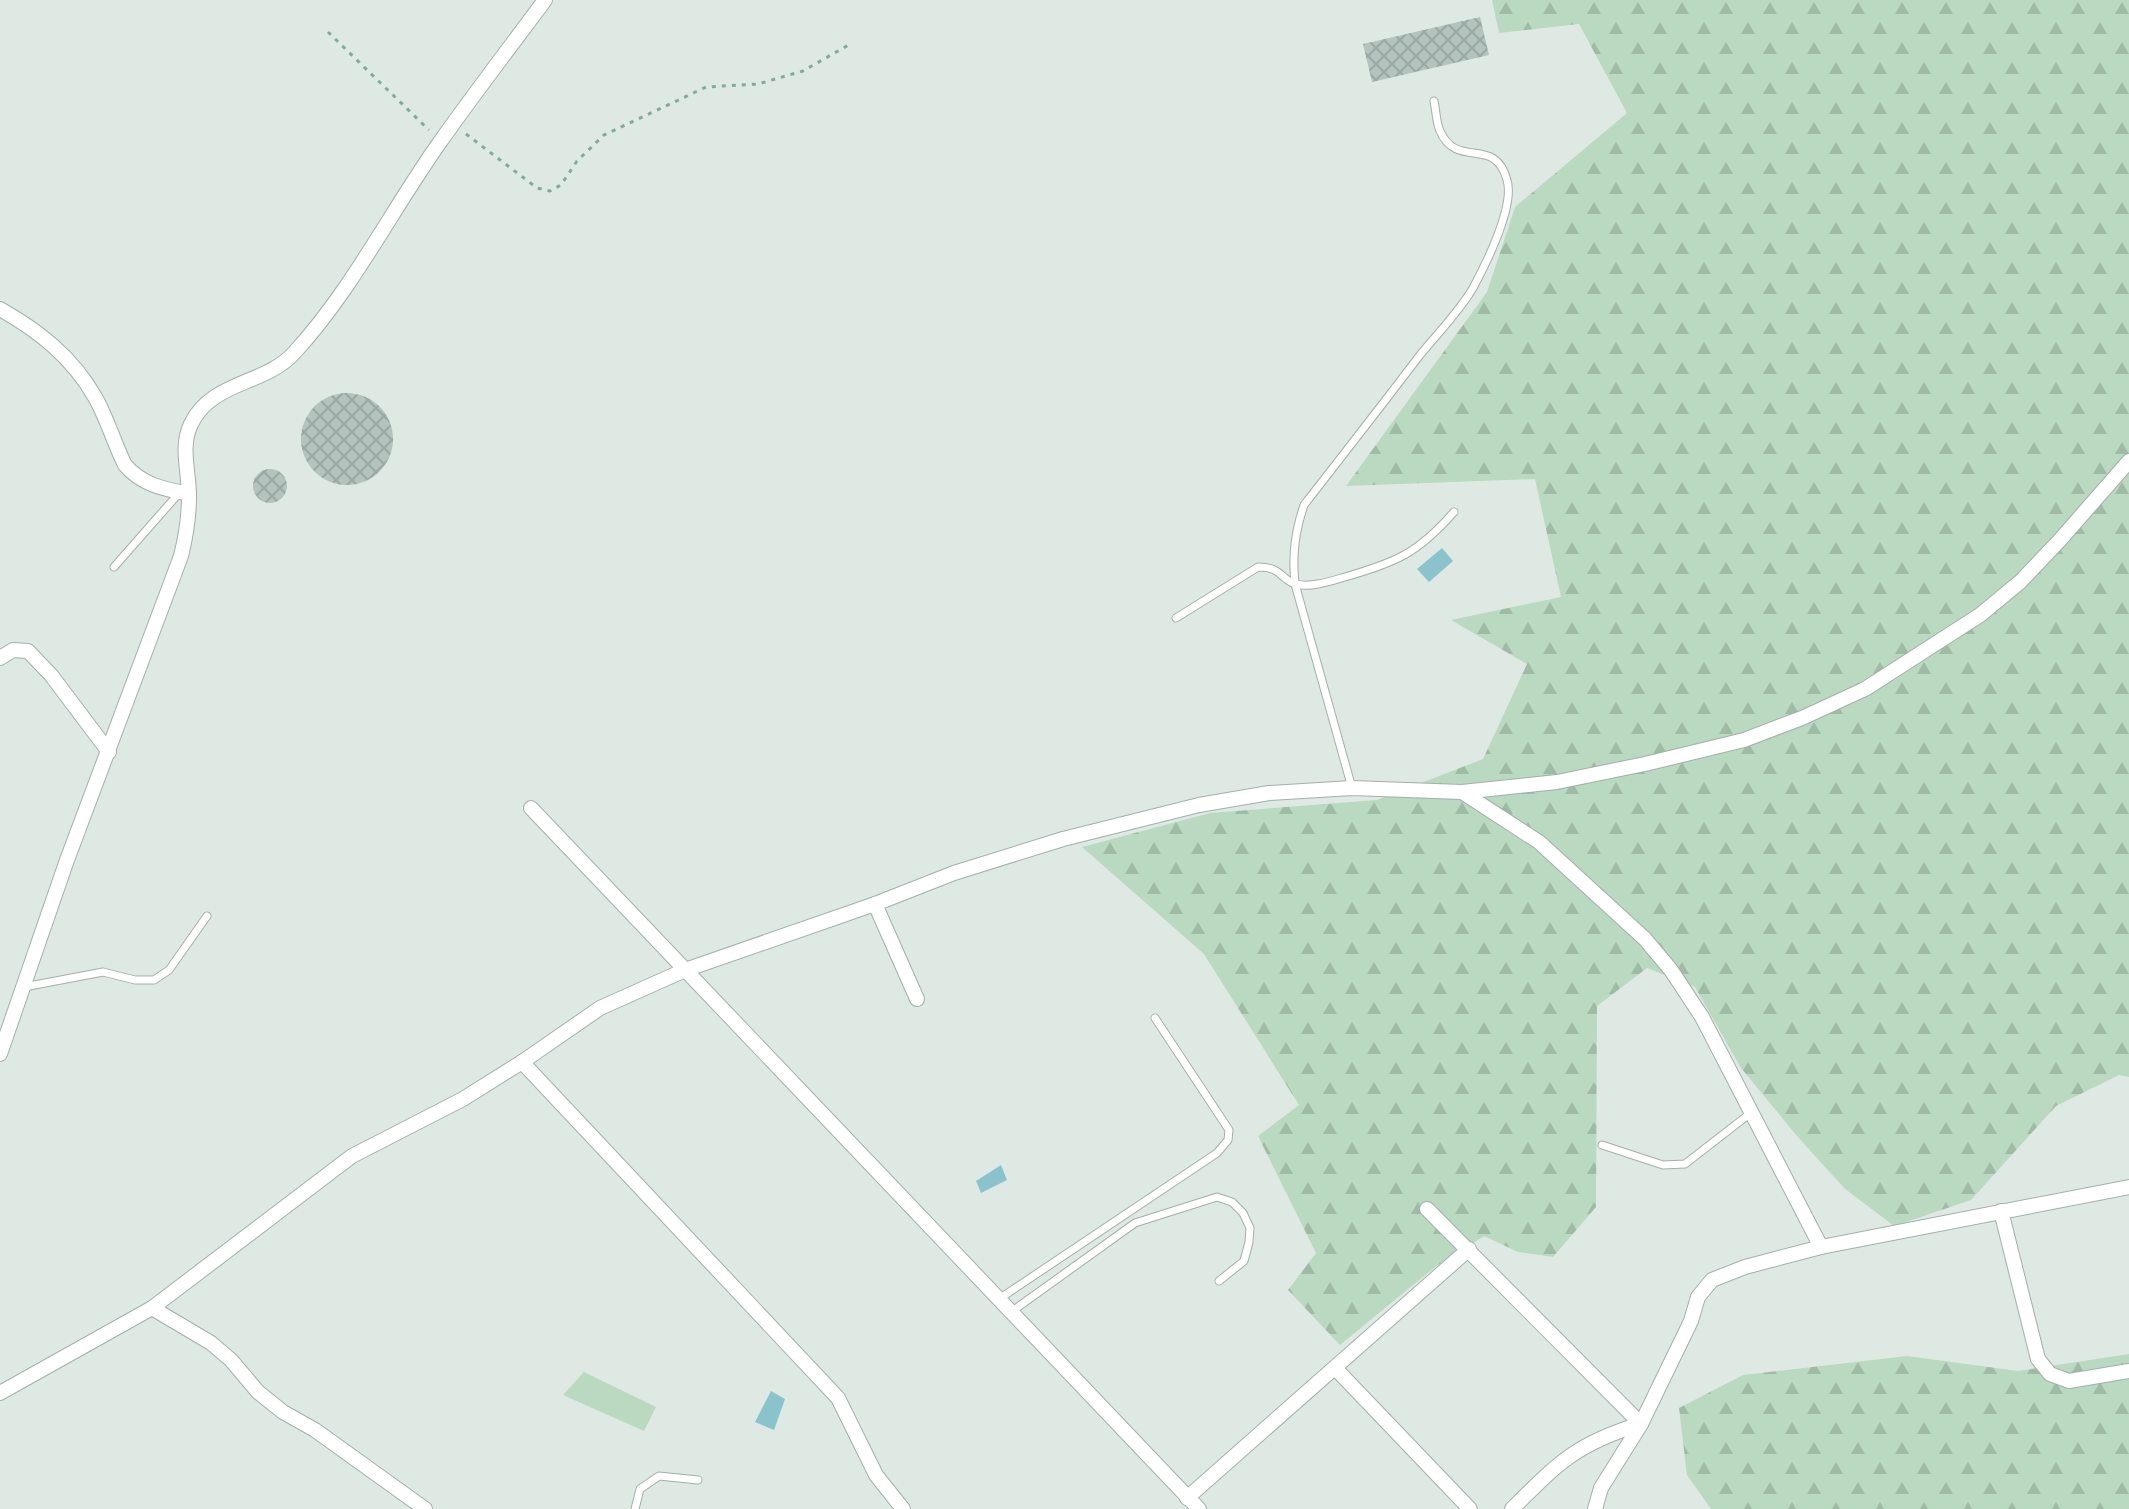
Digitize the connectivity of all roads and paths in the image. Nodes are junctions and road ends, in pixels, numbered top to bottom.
1 (545, 0) edge
2 (328, 32) dead end
3 (852, 43) dead end
4 (1434, 101) dead end
5 (453, 125) junction
6 (441, 141) junction
7 (0, 309) edge
8 (2129, 461) edge
9 (184, 493) junction
10 (1454, 512) dead end
11 (114, 567) dead end
12 (1295, 584) junction
13 (1176, 618) dead end
14 (0, 658) edge
15 (109, 752) junction
16 (1352, 788) junction
17 (1462, 792) junction
18 (531, 808) dead end
19 (875, 904) junction
20 (207, 916) dead end
21 (685, 970) junction
22 (24, 987) junction
23 (917, 999) dead end
24 (1155, 1018) dead end
25 (0, 1054) edge
26 (522, 1062) junction
27 (1752, 1112) junction
28 (1602, 1145) dead end
29 (2129, 1187) edge
30 (1427, 1209) dead end
31 (2001, 1211) junction
32 (1821, 1247) junction
33 (1469, 1249) junction
34 (1219, 1281) dead end
35 (999, 1299) junction
36 (152, 1308) junction
37 (1011, 1312) junction
38 (1335, 1368) junction
39 (2129, 1371) edge
40 (0, 1393) edge
41 (1641, 1424) junction
42 (698, 1480) dead end
43 (1187, 1498) junction
44 (425, 1509) edge
45 (635, 1509) edge
46 (903, 1509) edge
47 (1199, 1509) edge
48 (1470, 1509) edge
49 (1512, 1509) edge
50 (1595, 1509) edge

1 - 5 street
2 - 6 path
3 - 5 path
4 - 12 lane
5 - 6 street
6 - 9 street
7 - 9 street
8 - 17 street
9 - 11 lane
9 - 15 street
10 - 12 lane
12 - 13 lane
12 - 16 lane
14 - 15 street
15 - 22 street
16 - 17 street
16 - 19 street
17 - 27 street
18 - 21 street
19 - 21 street
19 - 23 street
20 - 22 lane
21 - 26 street
21 - 35 street
22 - 25 street
24 - 35 lane
26 - 36 street
26 - 46 street
27 - 28 lane
27 - 32 street
29 - 31 street
30 - 33 street
31 - 32 street
31 - 39 street
32 - 41 street
33 - 38 street
33 - 41 street
34 - 37 lane
35 - 37 street
36 - 40 street
36 - 44 street
37 - 43 street
38 - 43 street
38 - 48 street
41 - 49 street
41 - 50 street
42 - 45 lane
43 - 47 street

